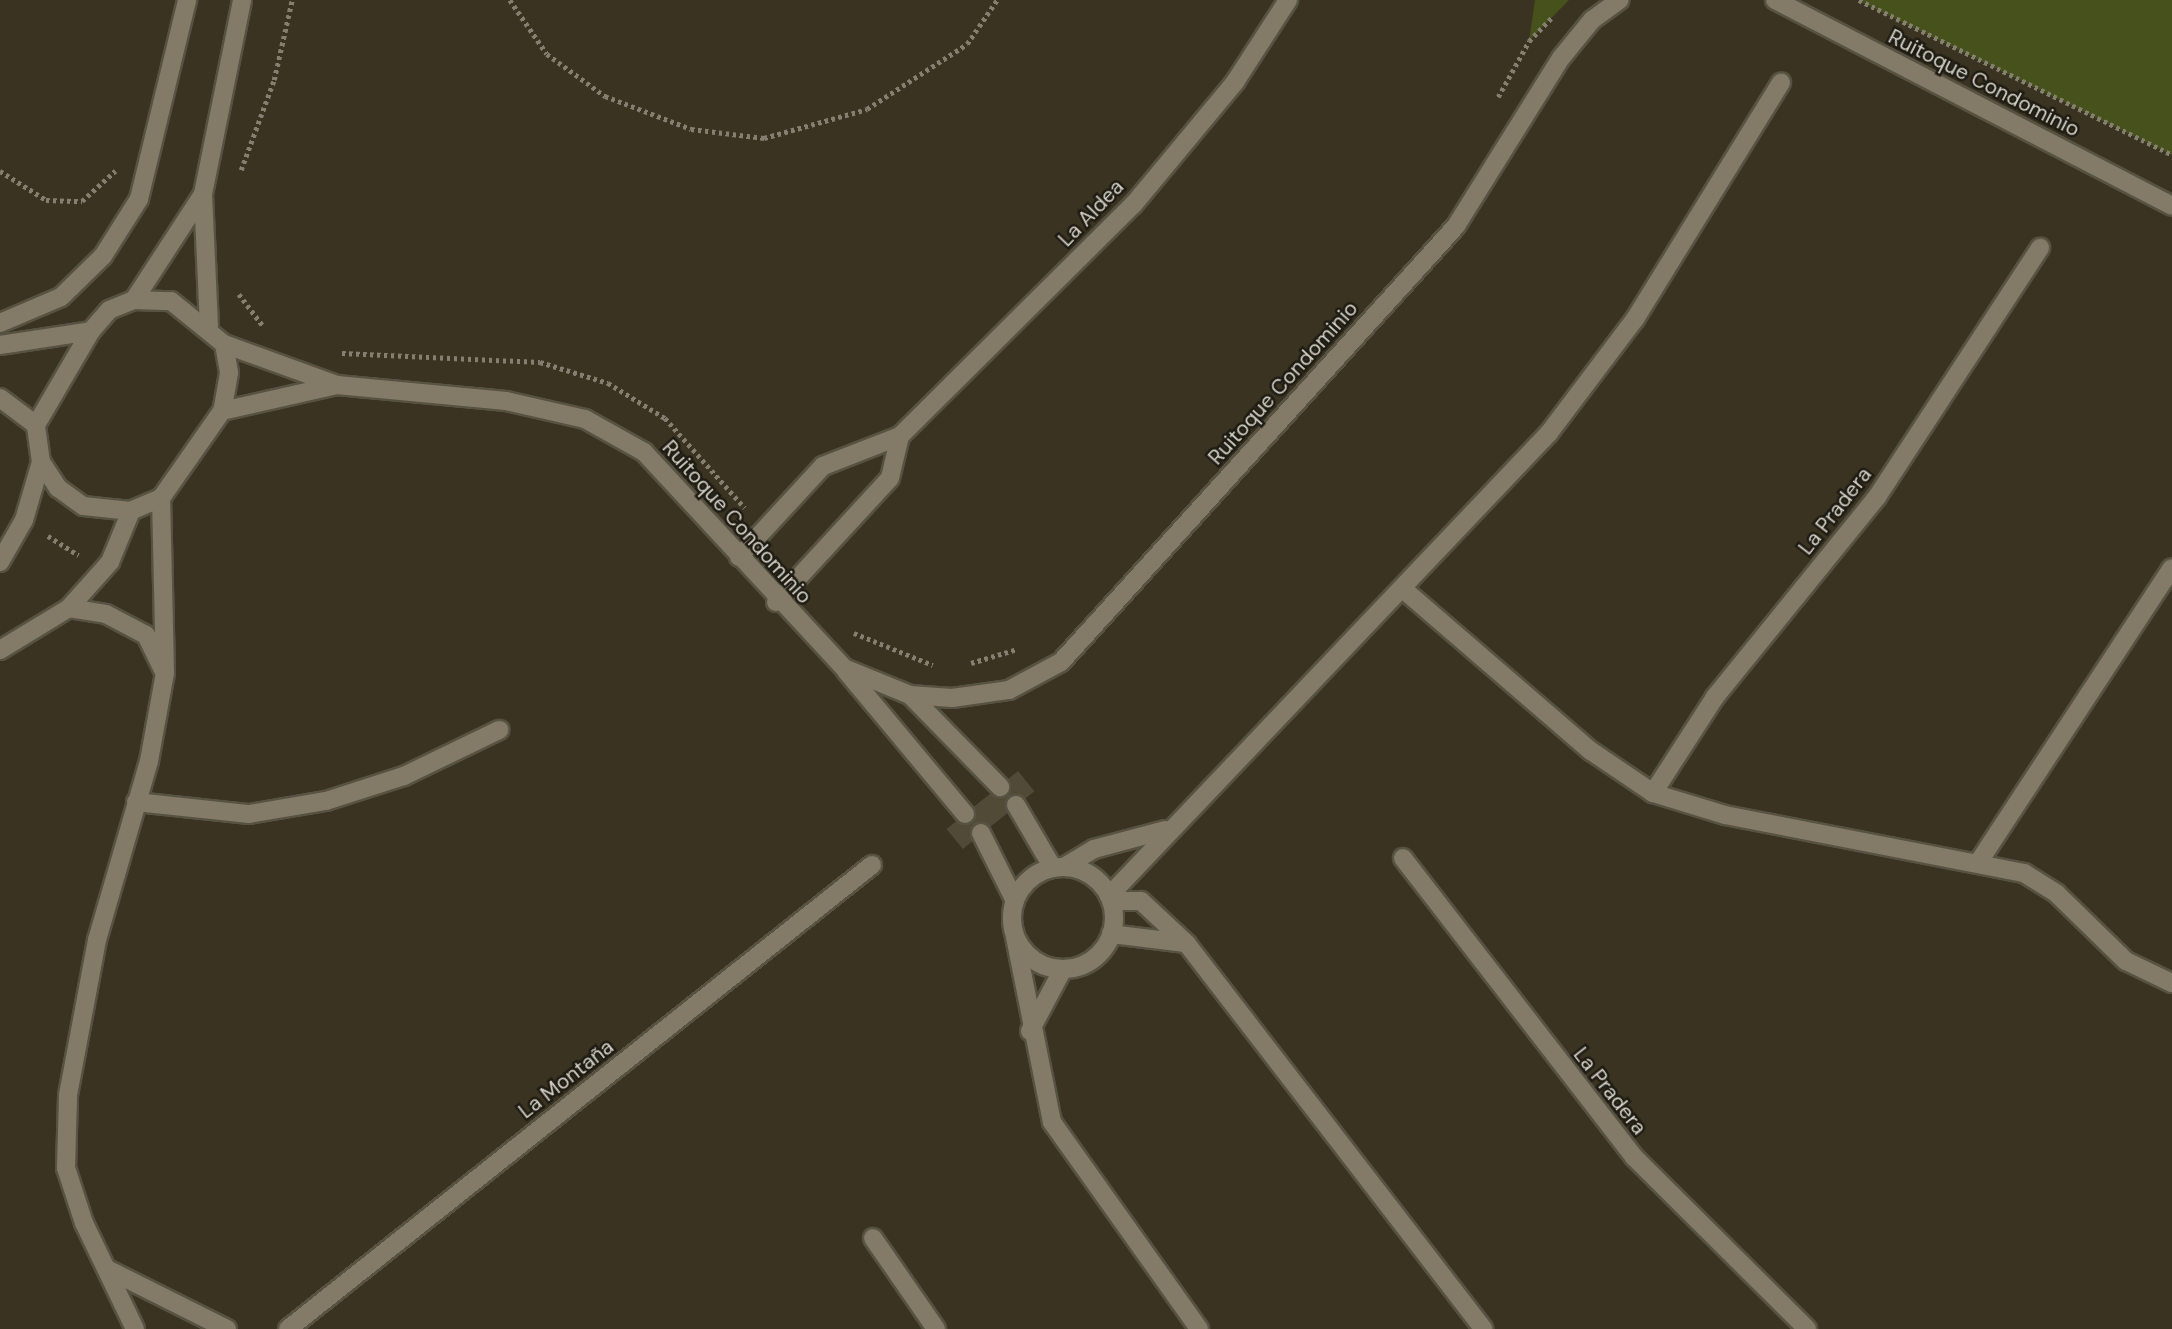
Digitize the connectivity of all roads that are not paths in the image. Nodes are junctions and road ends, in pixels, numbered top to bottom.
1 (187, 0) edge
2 (242, 0) edge
3 (1288, 0) edge
4 (1620, 0) edge
5 (1775, 0) edge
6 (1781, 83) dead end
7 (204, 194) junction
8 (2172, 206) edge
9 (2040, 248) dead end
10 (134, 300) junction
11 (0, 323) edge
12 (209, 326) junction
13 (91, 331) junction
14 (224, 344) junction
15 (0, 345) edge
16 (337, 385) junction
17 (0, 397) edge
18 (222, 411) junction
19 (36, 425) junction
20 (900, 436) junction
21 (41, 462) junction
22 (161, 498) junction
23 (131, 511) junction
24 (739, 557) junction
25 (0, 562) edge
26 (2172, 568) edge
27 (1403, 589) junction
28 (776, 602) junction
29 (69, 608) junction
30 (0, 650) edge
31 (844, 668) junction
32 (165, 673) junction
33 (910, 695) junction
34 (499, 730) dead end
35 (1000, 787) dead end
36 (1653, 793) junction
37 (135, 802) junction
38 (1016, 805) dead end
39 (965, 814) dead end
40 (1165, 830) junction
41 (981, 833) dead end
42 (1403, 858) dead end
43 (1980, 860) junction
44 (872, 865) dead end
45 (1059, 868) junction
46 (1110, 899) junction
47 (1015, 901) junction
48 (1111, 934) junction
49 (1015, 937) junction
50 (1187, 944) junction
51 (1063, 969) junction
52 (2172, 983) edge
53 (1031, 1031) junction
54 (873, 1238) dead end
55 (109, 1270) junction
56 (135, 1329) edge
57 (227, 1329) edge
58 (288, 1329) edge
59 (936, 1329) edge
60 (1199, 1329) edge
61 (1483, 1329) edge
62 (1807, 1329) edge

1 - 11 street
2 - 7 street
3 - 20 street, La Aldea
4 - 33 street, Ruitoque Condominio
5 - 8 street, Ruitoque Condominio
6 - 27 street
7 - 10 street
7 - 12 street
9 - 36 street, La Pradera
10 - 12 street
10 - 13 street
12 - 14 street
13 - 15 street
13 - 19 street
14 - 16 street, Ruitoque Condominio
14 - 18 street
16 - 18 street, Ruitoque Condominio
16 - 24 street, Ruitoque Condominio
17 - 19 street
18 - 22 street
19 - 21 street
20 - 24 street, La Aldea
20 - 28 street
21 - 23 street
21 - 25 street
22 - 23 street
22 - 32 street
23 - 29 street
24 - 28 street, Ruitoque Condominio
26 - 43 street
27 - 36 street
27 - 40 street
28 - 31 street, Ruitoque Condominio
29 - 30 street
29 - 32 street
31 - 33 street, Ruitoque Condominio
31 - 39 street, Ruitoque Condominio
32 - 37 street
33 - 35 street, Ruitoque Condominio
34 - 37 street
36 - 43 street
37 - 55 street
38 - 45 street
40 - 45 street
40 - 46 street
41 - 47 street
42 - 62 street, La Pradera
43 - 52 street
44 - 58 street, La Montaña
45 - 46 street
45 - 47 street
46 - 48 street
46 - 50 street
47 - 49 street
48 - 50 street
48 - 51 street
49 - 51 street
49 - 53 street
50 - 61 street
51 - 53 street
53 - 60 street
54 - 59 street
55 - 56 street
55 - 57 street

